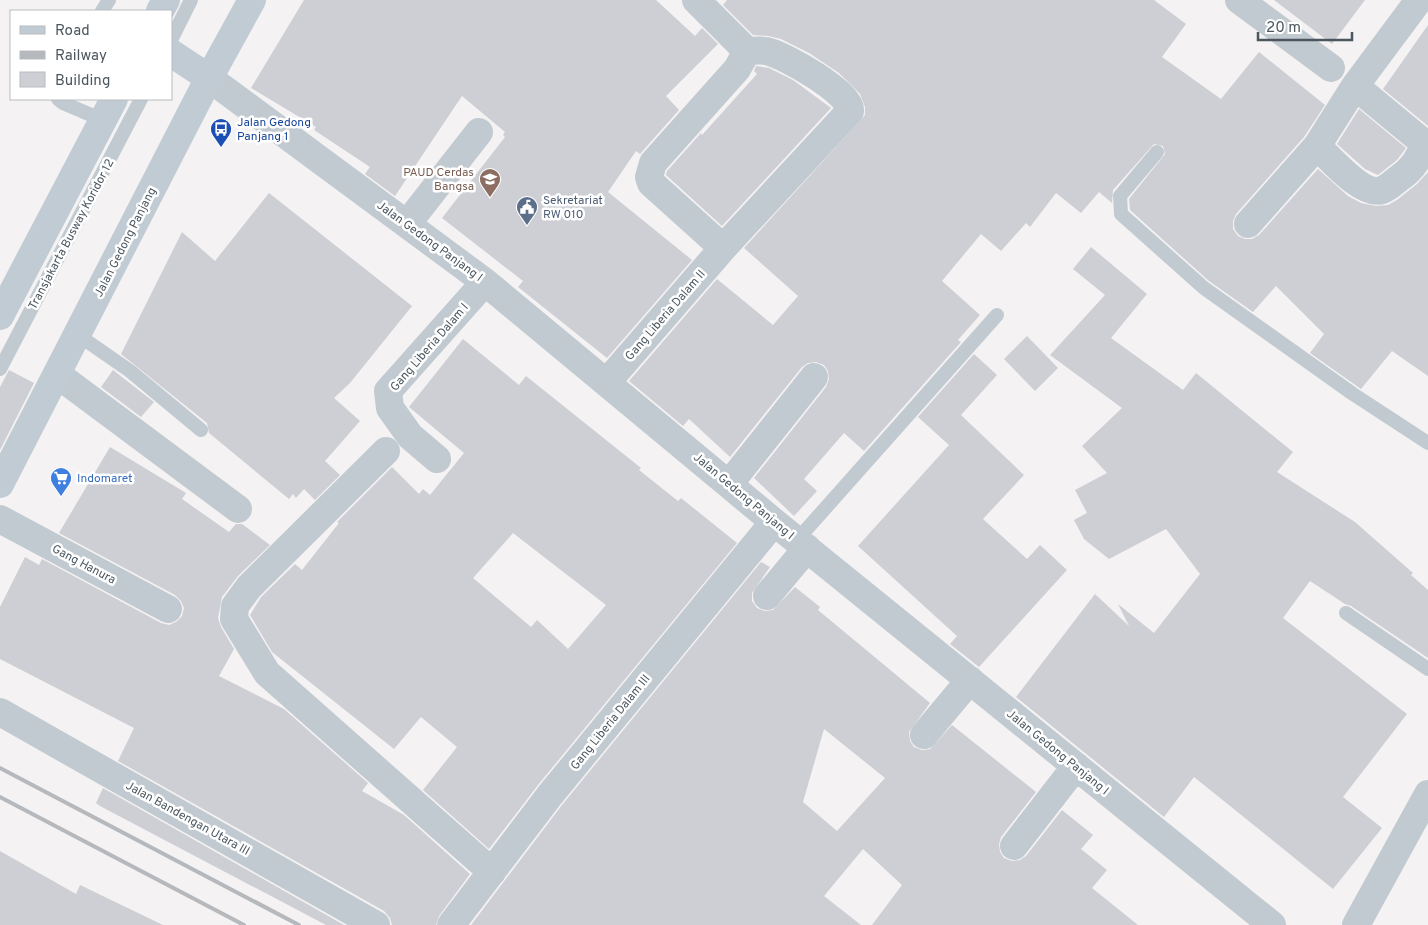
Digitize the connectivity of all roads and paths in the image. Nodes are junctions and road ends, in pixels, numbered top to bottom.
1 (190, 0) edge
2 (252, 0) edge
3 (696, 0) edge
4 (1239, 0) edge
5 (1419, 0) edge
6 (172, 38) edge
7 (746, 51) junction
8 (172, 54) edge
9 (1331, 68) dead end
10 (209, 78) junction
11 (1355, 86) junction
12 (59, 100) edge
13 (140, 100) edge
14 (109, 110) edge
15 (479, 132) dead end
16 (1317, 146) junction
17 (1157, 152) dead end
18 (407, 224) junction
19 (1248, 224) dead end
20 (723, 248) junction
21 (485, 282) junction
22 (997, 315) dead end
23 (0, 316) edge
24 (78, 335) junction
25 (0, 369) edge
26 (58, 375) junction
27 (814, 377) dead end
28 (607, 382) junction
29 (201, 430) dead end
30 (1428, 443) edge
31 (386, 451) dead end
32 (437, 459) dead end
33 (0, 484) edge
34 (729, 484) junction
35 (238, 509) dead end
36 (0, 518) edge
37 (774, 522) junction
38 (802, 544) junction
39 (767, 596) dead end
40 (168, 609) dead end
41 (1346, 613) dead end
42 (1428, 669) edge
43 (970, 680) junction
44 (0, 712) edge
45 (924, 735) dead end
46 (1076, 766) junction
47 (1428, 794) edge
48 (1014, 846) dead end
49 (492, 872) junction
50 (376, 925) edge
51 (451, 925) edge
52 (1272, 925) edge
53 (1356, 925) edge

1 - 6 lane
2 - 10 main road, Jalan Gedong Panjang
3 - 7 street
4 - 9 street
5 - 11 street
7 - 20 street
7 - 20 street, Gang Liberia Dalam II
8 - 10 main road
10 - 18 street, Jalan Gedong Panjang I
10 - 24 main road, Jalan Gedong Panjang
11 - 16 street
11 - 16 street
12 - 14 lane
13 - 25 lane, Transjakarta Busway Koridor 12
14 - 23 main road
15 - 18 street
16 - 19 street
17 - 30 lane
18 - 21 street, Jalan Gedong Panjang I
20 - 28 street, Gang Liberia Dalam II
21 - 28 street, Jalan Gedong Panjang I
21 - 32 street, Gang Liberia Dalam I
22 - 38 lane
24 - 26 main road, Jalan Gedong Panjang
24 - 29 lane
26 - 33 main road, Jalan Gedong Panjang
26 - 35 street
27 - 34 street
28 - 34 street, Jalan Gedong Panjang I
31 - 49 street
34 - 37 street, Jalan Gedong Panjang I
36 - 40 street, Gang Hanura
37 - 38 street, Jalan Gedong Panjang I
37 - 49 street, Gang Liberia Dalam III
38 - 39 street
38 - 43 street, Jalan Gedong Panjang I
41 - 42 lane
43 - 45 street
43 - 46 street, Jalan Gedong Panjang I
44 - 50 street, Jalan Bandengan Utara III
46 - 48 street
46 - 52 street, Jalan Gedong Panjang I
47 - 53 street
49 - 51 street, Gang Liberia Dalam III

